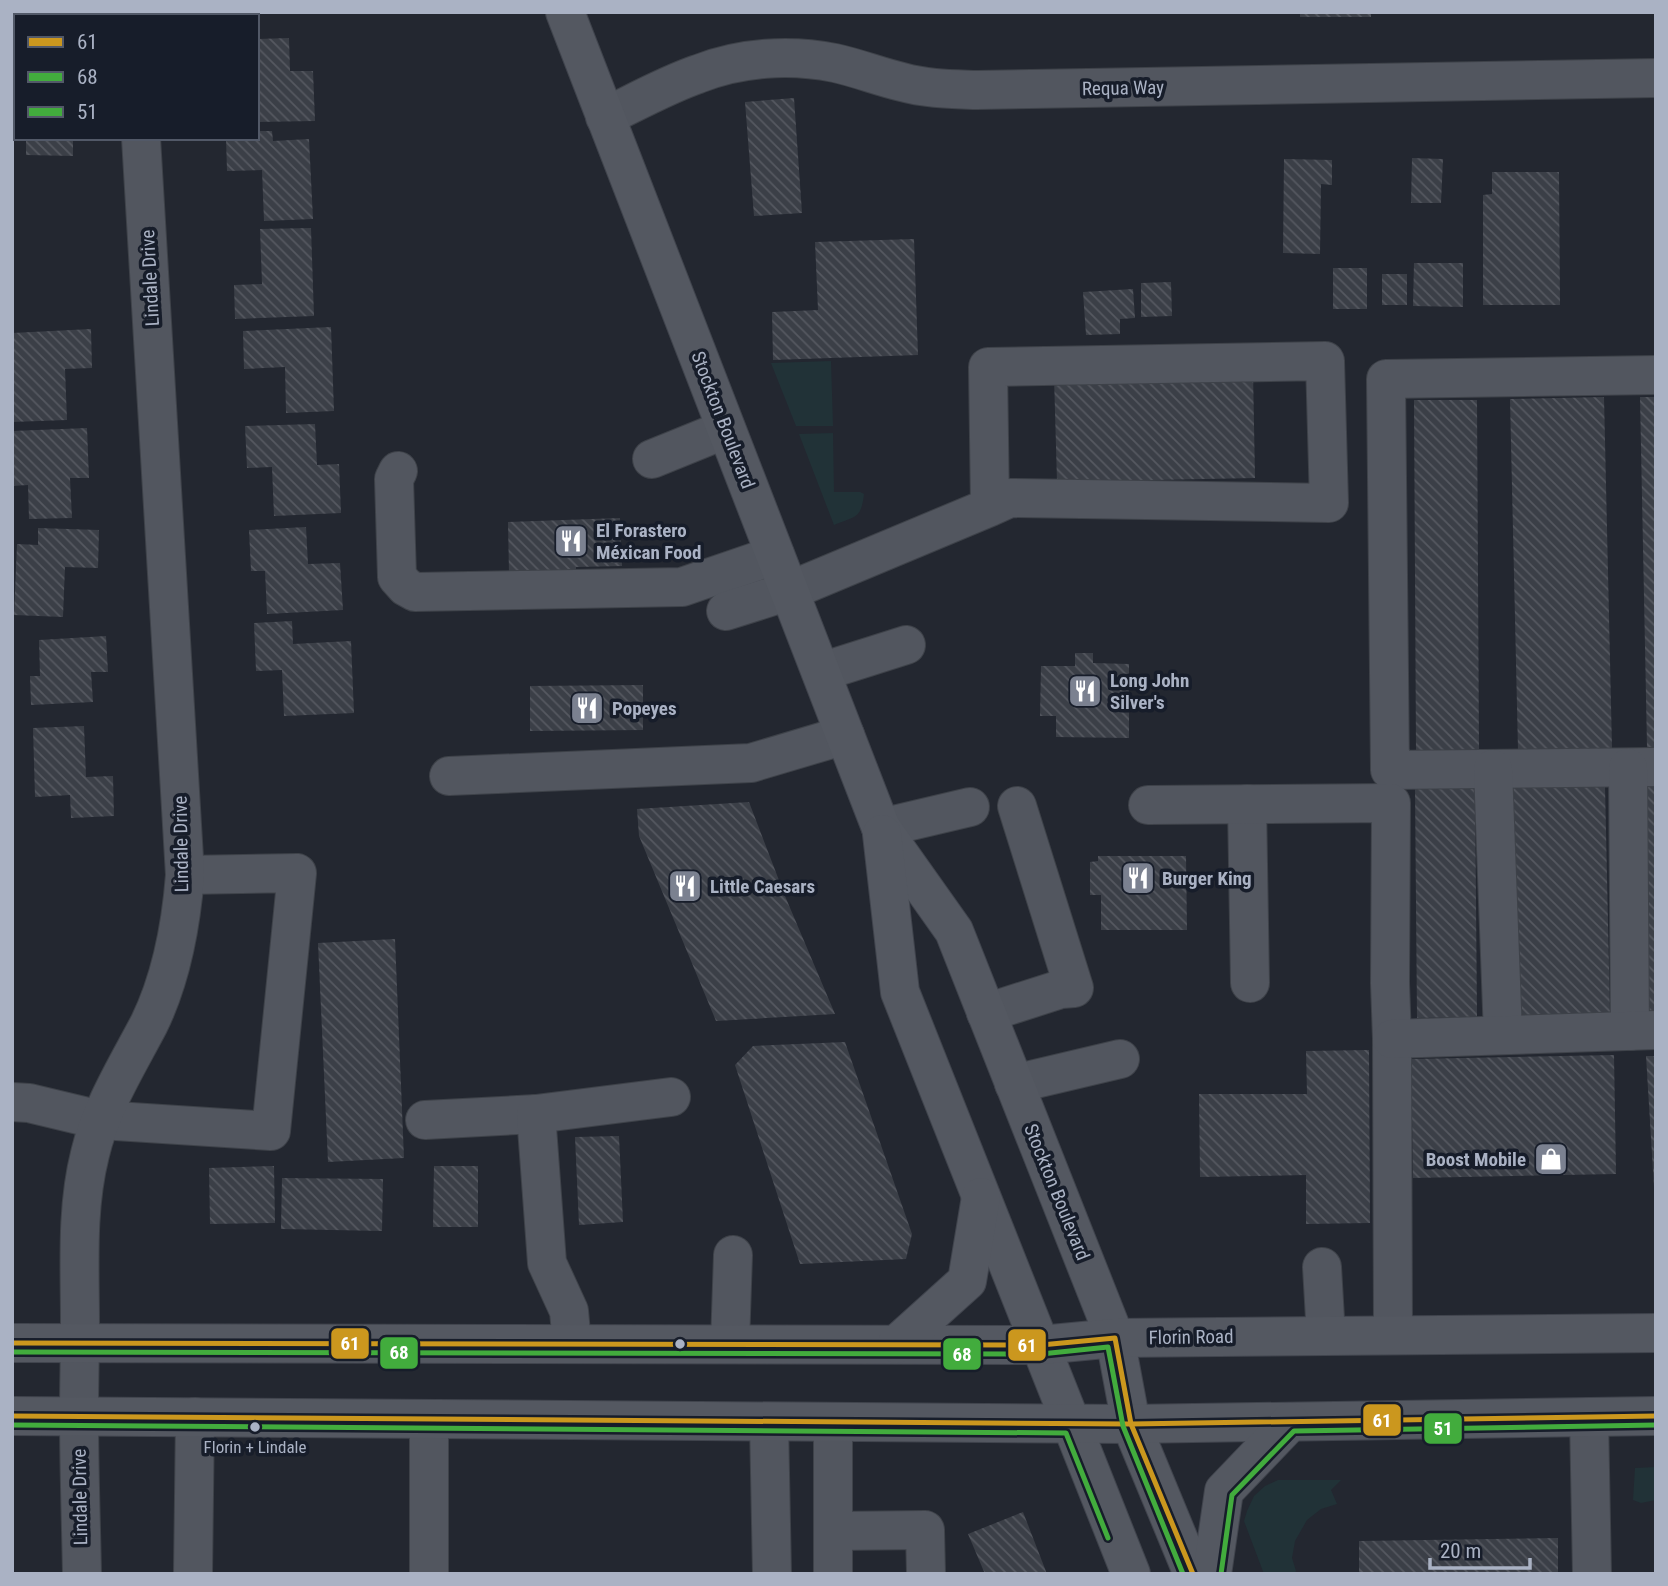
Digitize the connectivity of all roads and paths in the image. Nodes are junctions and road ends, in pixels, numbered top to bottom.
1 (565, 12) edge
2 (1656, 78) edge
3 (605, 117) junction
4 (141, 140) edge
5 (1656, 374) edge
6 (726, 429) junction
7 (652, 459) dead end
8 (398, 471) dead end
9 (990, 506) junction
10 (775, 555) junction
11 (789, 591) junction
12 (726, 611) dead end
13 (906, 645) dead end
14 (821, 672) junction
15 (845, 735) junction
16 (1642, 768) edge
17 (1493, 769) junction
18 (449, 776) dead end
19 (1247, 804) junction
20 (1148, 805) dead end
21 (1017, 806) dead end
22 (971, 807) dead end
23 (881, 828) junction
24 (185, 875) junction
25 (1250, 983) dead end
26 (986, 1013) junction
27 (1643, 1031) edge
28 (1503, 1035) junction
29 (1392, 1039) junction
30 (1120, 1059) dead end
31 (1014, 1084) junction
32 (671, 1097) dead end
33 (12, 1102) edge
34 (536, 1114) junction
35 (100, 1120) junction
36 (425, 1120) dead end
37 (981, 1195) junction
38 (733, 1255) dead end
39 (1321, 1268) dead end
40 (1656, 1333) edge
41 (1394, 1335) junction
42 (1326, 1336) junction
43 (1115, 1338) junction
44 (80, 1342) junction
45 (12, 1343) edge
46 (572, 1343) junction
47 (730, 1343) junction
48 (897, 1344) junction
49 (1041, 1345) junction
50 (12, 1416) edge
51 (79, 1416) junction
52 (1656, 1416) edge
53 (195, 1417) junction
54 (1589, 1418) junction
55 (429, 1419) junction
56 (769, 1422) junction
57 (833, 1422) junction
58 (1290, 1422) junction
59 (1072, 1424) junction
60 (1132, 1424) junction
61 (833, 1531) junction
62 (82, 1574) edge
63 (193, 1574) edge
64 (429, 1574) edge
65 (772, 1574) edge
66 (833, 1574) edge
67 (926, 1574) edge
68 (1131, 1574) edge
69 (1194, 1574) edge
70 (1212, 1574) edge
71 (1592, 1574) edge

1 - 3 main road, Stockton Boulevard
2 - 3 street, Requa Way
3 - 6 main road, Stockton Boulevard
4 - 24 street, Lindale Drive
5 - 17 street
6 - 7 street
6 - 10 main road, Stockton Boulevard
8 - 10 street
9 - 9 street
9 - 11 street
10 - 11 main road, Stockton Boulevard
11 - 12 street
11 - 14 main road, Stockton Boulevard
13 - 14 street
14 - 15 main road, Stockton Boulevard
15 - 18 street
15 - 23 main road, Stockton Boulevard
16 - 17 street
16 - 27 street
17 - 28 street
19 - 20 street
19 - 25 street
19 - 29 street
21 - 26 street
22 - 23 street
23 - 26 main road, Stockton Boulevard
23 - 37 main road, Stockton Boulevard
24 - 35 street, Lindale Drive
24 - 35 street
26 - 31 main road, Stockton Boulevard
27 - 28 street
28 - 29 street
29 - 41 street
30 - 31 street
31 - 43 main road, Stockton Boulevard
32 - 34 street
33 - 35 street
34 - 36 street
34 - 46 street
35 - 44 street, Lindale Drive
37 - 48 main road
37 - 49 main road, Stockton Boulevard
38 - 47 street
39 - 42 street
40 - 41 main road, Florin Road
41 - 42 main road, Florin Road
42 - 43 main road, Florin Road
43 - 49 main road, Florin Road
43 - 60 main road, Stockton Boulevard
44 - 45 main road, Florin Road
44 - 46 main road, Florin Road
44 - 51 street, Lindale Drive
46 - 47 main road, Florin Road
47 - 48 main road, Florin Road
48 - 49 main road, Florin Road
49 - 59 main road, Stockton Boulevard
50 - 51 main road
51 - 53 main road
51 - 62 street, Lindale Drive
52 - 54 main road
53 - 55 main road
53 - 63 street
54 - 58 main road
54 - 71 street
55 - 56 main road
55 - 64 street
56 - 57 main road
56 - 65 street
57 - 59 main road
57 - 61 street
58 - 60 main road
58 - 70 main road
59 - 60 main road
59 - 68 main road, Stockton Boulevard
60 - 69 main road, Stockton Boulevard
61 - 66 street
61 - 67 street

